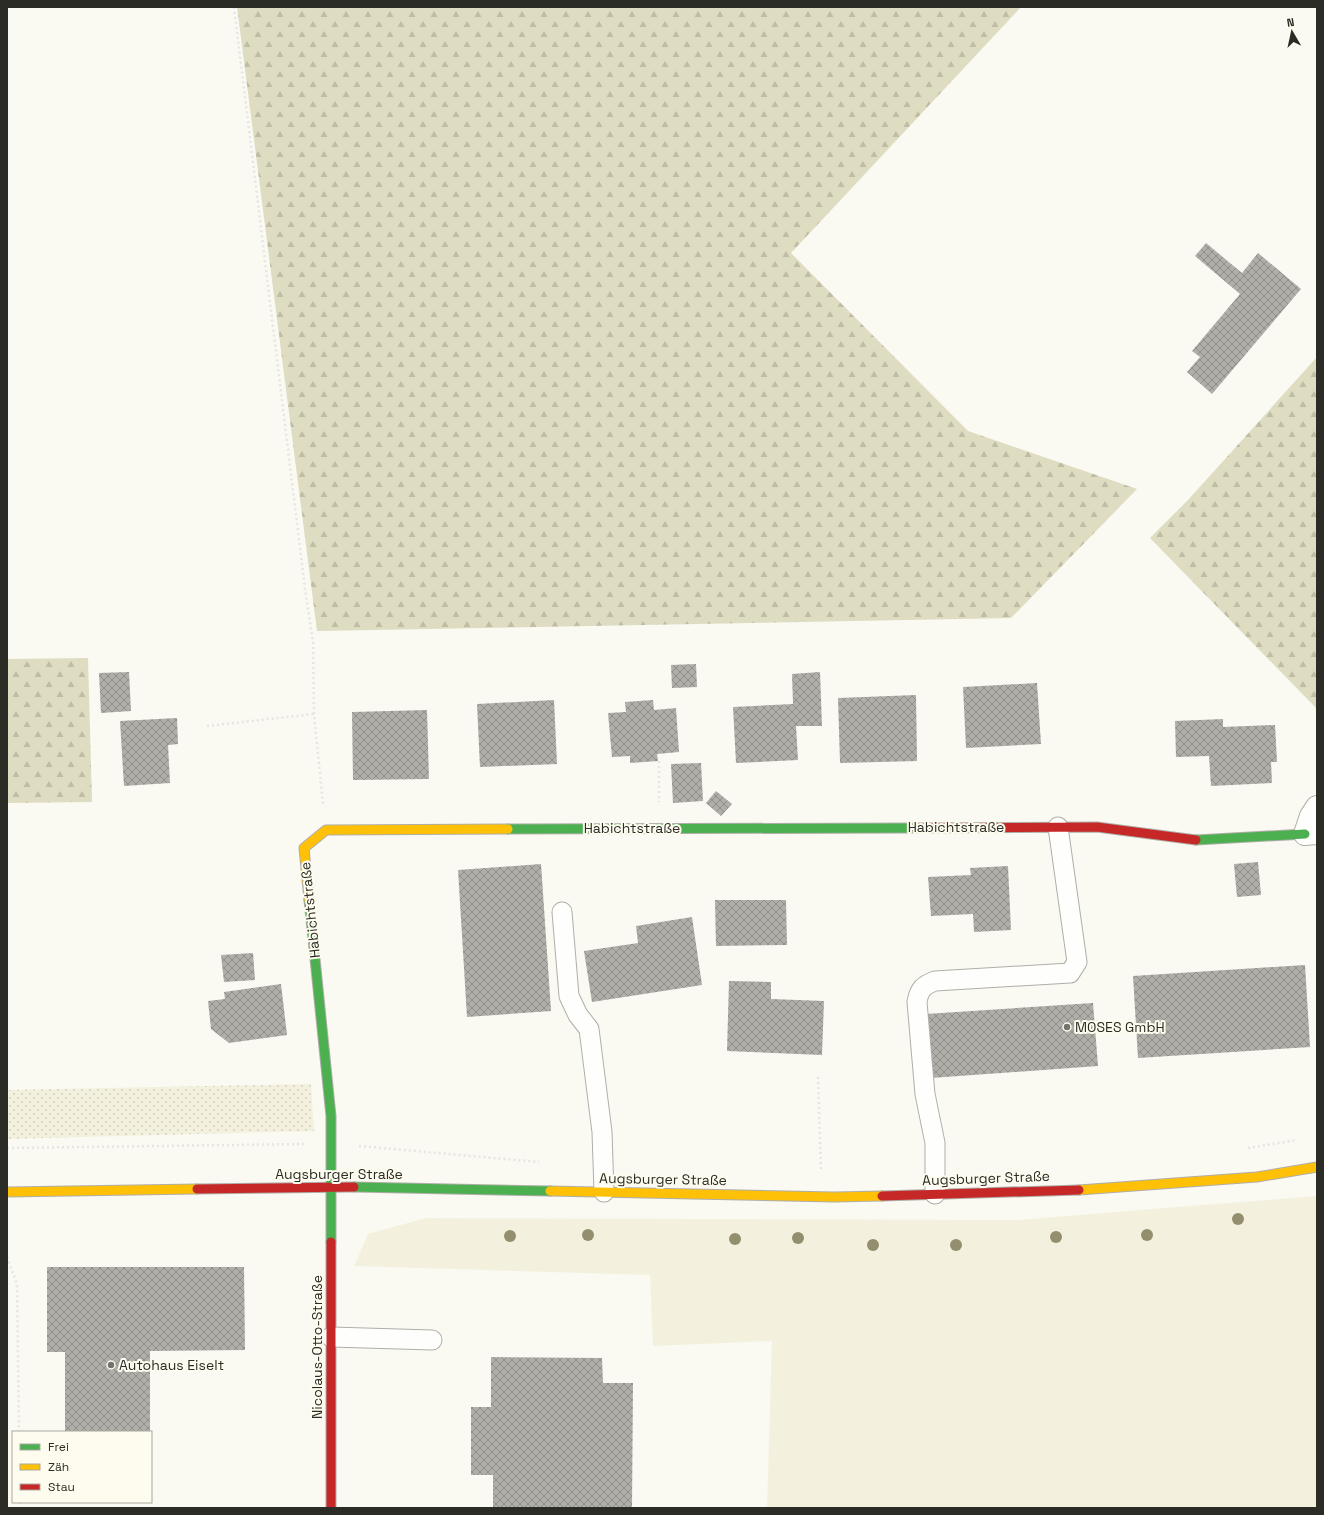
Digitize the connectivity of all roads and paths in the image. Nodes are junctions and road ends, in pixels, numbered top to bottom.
1 (234, 7) edge
2 (314, 714) junction
3 (207, 726) dead end
4 (659, 761) dead end
5 (1317, 807) edge
6 (1058, 827) junction
7 (659, 828) junction
8 (326, 830) junction
9 (1311, 833) edge
10 (562, 912) dead end
11 (818, 1077) dead end
12 (1302, 1140) dead end
13 (331, 1144) junction
14 (7, 1148) edge
15 (1241, 1149) dead end
16 (541, 1162) dead end
17 (1317, 1168) edge
18 (330, 1187) junction
19 (7, 1192) edge
20 (604, 1192) junction
21 (935, 1194) junction
22 (821, 1196) junction
23 (7, 1257) edge
24 (332, 1337) junction
25 (432, 1340) dead end
26 (19, 1431) edge
27 (331, 1508) edge

1 - 2 path
2 - 3 path
2 - 8 path
4 - 7 path
5 - 9 street, Habichtstraße
6 - 7 street, Habichtstraße
6 - 9 street, Habichtstraße
6 - 21 lane
7 - 8 street, Habichtstraße
8 - 13 street, Habichtstraße
10 - 20 lane
11 - 22 path
12 - 15 path
13 - 14 path
13 - 16 path
13 - 18 street, Habichtstraße
17 - 21 street, Augsburger Straße
18 - 19 street, Augsburger Straße
18 - 20 street, Augsburger Straße
18 - 24 street, Nicolaus-Otto-Straße
20 - 22 street, Augsburger Straße
21 - 22 street, Augsburger Straße
23 - 26 path
24 - 25 lane
24 - 27 street, Nicolaus-Otto-Straße

